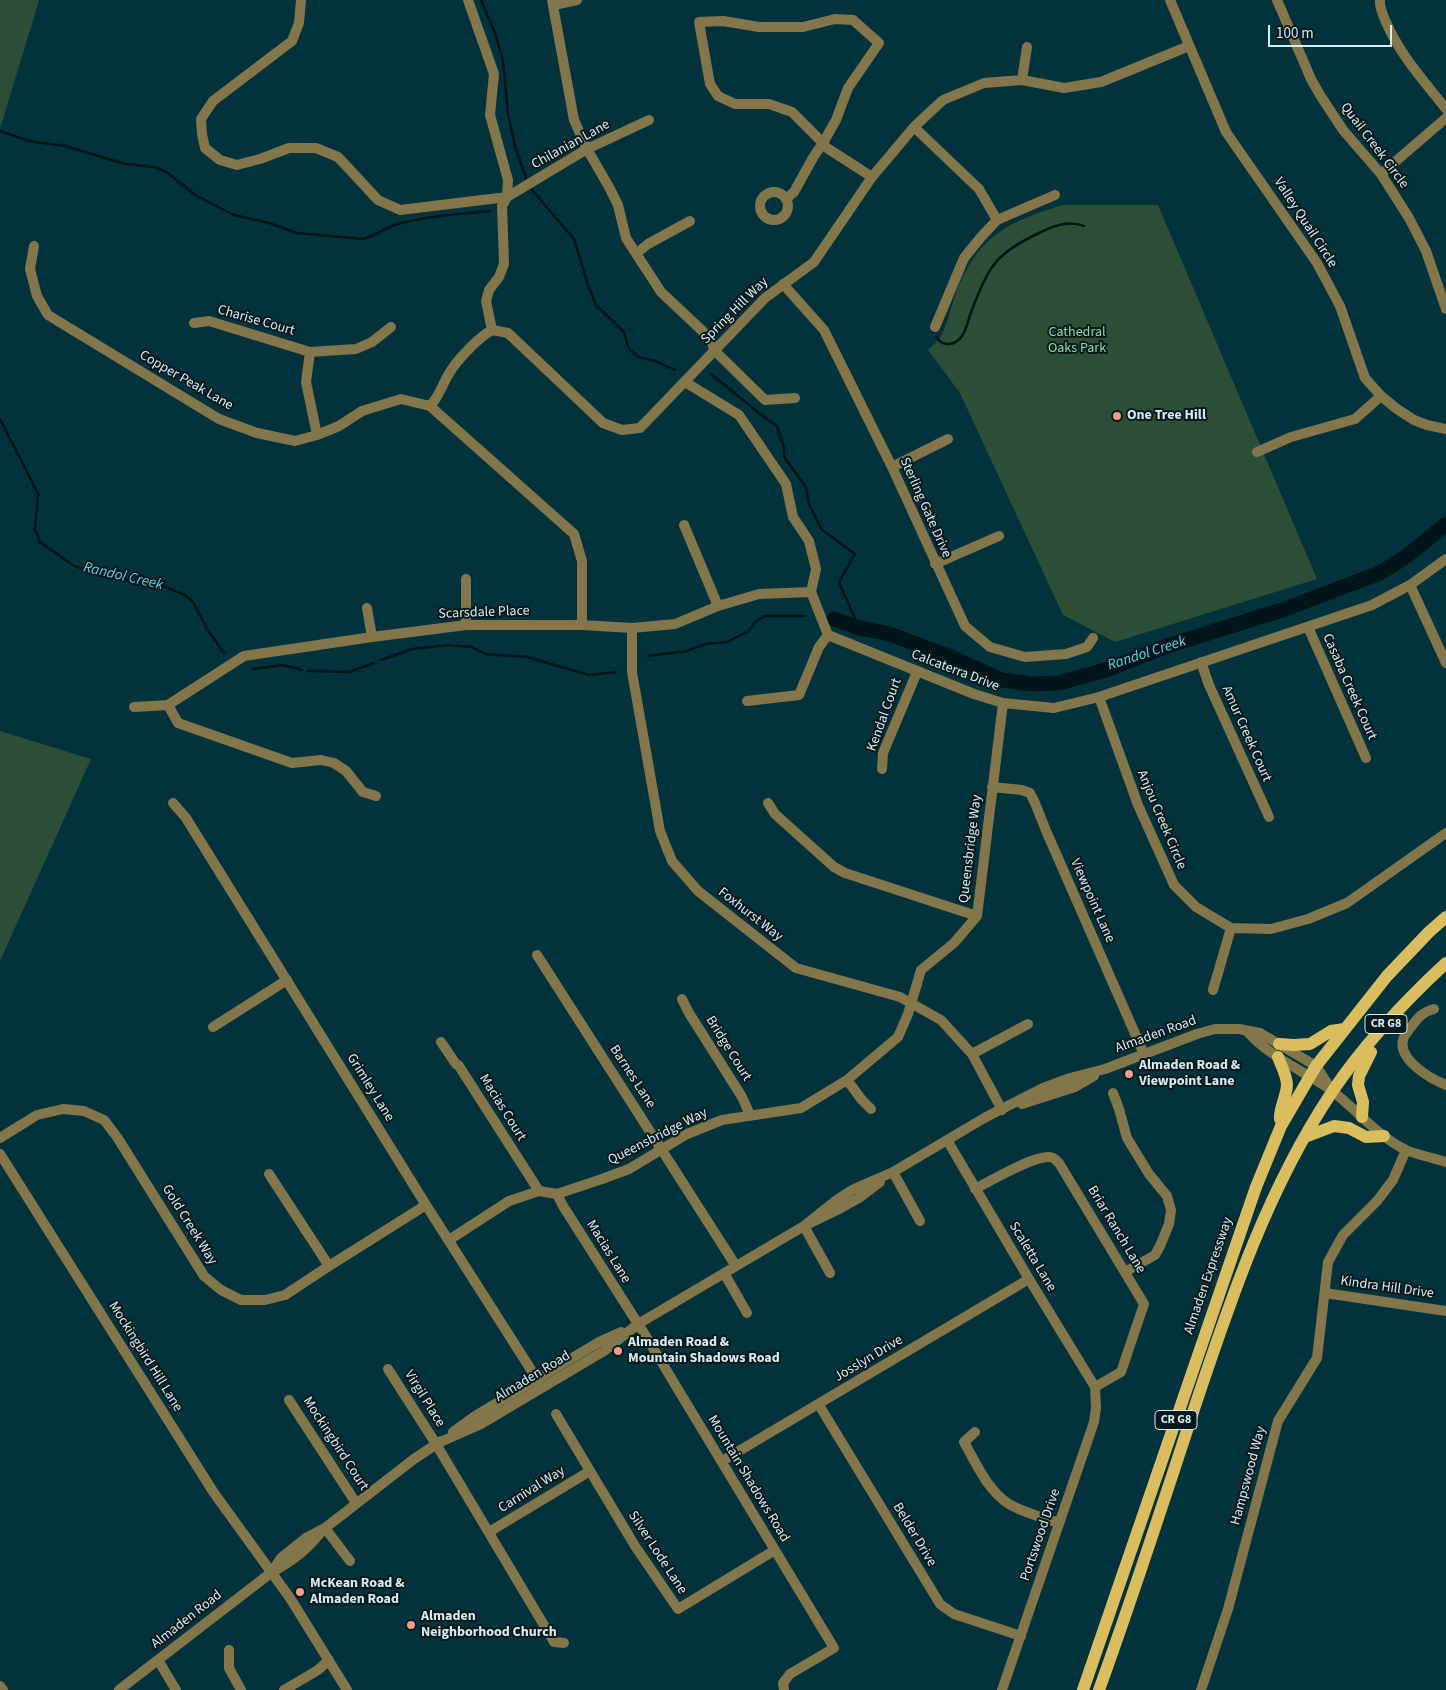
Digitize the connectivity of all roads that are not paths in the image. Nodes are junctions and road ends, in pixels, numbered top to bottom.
1 (301, 0) edge
2 (468, 0) edge
3 (577, 0) edge
4 (1170, 0) edge
5 (1277, 0) edge
6 (1380, 0) edge
7 (553, 3) edge
8 (1188, 46) junction
9 (1028, 47) dead end
10 (1022, 80) junction
11 (1446, 109) edge
12 (1446, 118) edge
13 (649, 120) dead end
14 (914, 127) junction
15 (823, 143) junction
16 (587, 149) junction
17 (1381, 174) junction
18 (872, 178) junction
19 (1055, 195) dead end
20 (507, 197) junction
21 (786, 199) dead end
22 (997, 220) junction
23 (690, 221) dead end
24 (34, 246) dead end
25 (637, 253) junction
26 (783, 284) junction
27 (1446, 309) edge
28 (194, 323) dead end
29 (391, 327) dead end
30 (935, 327) dead end
31 (492, 330) junction
32 (714, 350) junction
33 (310, 352) junction
34 (685, 382) junction
35 (1380, 396) junction
36 (795, 398) dead end
37 (430, 406) junction
38 (1446, 429) edge
39 (317, 435) junction
40 (948, 439) dead end
41 (1257, 452) dead end
42 (892, 467) junction
43 (684, 525) dead end
44 (999, 536) dead end
45 (1446, 559) edge
46 (935, 564) junction
47 (466, 579) dead end
48 (1410, 585) junction
49 (811, 592) junction
50 (718, 606) junction
51 (367, 608) dead end
52 (466, 625) junction
53 (582, 625) junction
54 (1308, 626) junction
55 (632, 628) junction
56 (828, 635) junction
57 (372, 637) junction
58 (1093, 638) dead end
59 (1201, 662) junction
60 (1446, 663) edge
61 (917, 672) junction
62 (1099, 697) junction
63 (747, 701) dead end
64 (1003, 704) junction
65 (168, 705) junction
66 (134, 708) dead end
67 (1366, 758) dead end
68 (882, 769) dead end
69 (992, 787) junction
70 (376, 796) dead end
71 (768, 803) dead end
72 (174, 804) dead end
73 (1269, 817) dead end
74 (1446, 833) edge
75 (977, 916) junction
76 (1446, 917) edge
77 (1232, 928) junction
78 (538, 955) dead end
79 (1446, 963) edge
80 (287, 980) junction
81 (1213, 990) dead end
82 (682, 999) dead end
83 (911, 1003) junction
84 (1434, 1009) dead end
85 (1028, 1024) dead end
86 (213, 1027) dead end
87 (1344, 1029) junction
88 (1375, 1035) junction
89 (442, 1042) dead end
90 (1279, 1050) junction
91 (972, 1054) junction
92 (1144, 1054) junction
93 (1313, 1071) junction
94 (847, 1080) junction
95 (1446, 1085) edge
96 (1332, 1091) junction
97 (1113, 1093) dead end
98 (871, 1109) dead end
99 (1002, 1110) junction
100 (750, 1115) junction
101 (1362, 1117) junction
102 (1281, 1126) junction
103 (1384, 1136) junction
104 (1305, 1137) junction
105 (0, 1138) edge
106 (947, 1140) junction
107 (662, 1149) junction
108 (1406, 1150) junction
109 (0, 1154) edge
110 (1446, 1162) edge
111 (893, 1172) junction
112 (269, 1174) dead end
113 (976, 1189) junction
114 (538, 1191) junction
115 (558, 1194) junction
116 (426, 1205) junction
117 (920, 1221) dead end
118 (804, 1226) junction
119 (449, 1240) junction
120 (329, 1266) junction
121 (736, 1266) junction
122 (1125, 1272) junction
123 (724, 1273) junction
124 (830, 1273) dead end
125 (1029, 1279) junction
126 (1325, 1293) junction
127 (1446, 1311) edge
128 (747, 1313) dead end
129 (638, 1324) junction
130 (388, 1369) dead end
131 (539, 1383) junction
132 (1095, 1387) junction
133 (290, 1400) dead end
134 (819, 1405) junction
135 (556, 1414) dead end
136 (975, 1432) dead end
137 (436, 1444) junction
138 (722, 1462) junction
139 (590, 1471) junction
140 (356, 1503) junction
141 (1059, 1523) junction
142 (324, 1528) junction
143 (489, 1532) junction
144 (775, 1550) junction
145 (350, 1562) dead end
146 (272, 1572) junction
147 (1020, 1636) junction
148 (564, 1643) dead end
149 (229, 1650) dead end
150 (158, 1660) junction
151 (330, 1660) junction
152 (0, 1686) edge
153 (3, 1690) edge
154 (119, 1690) edge
155 (176, 1690) edge
156 (241, 1690) edge
157 (284, 1690) edge
158 (347, 1690) edge
159 (784, 1690) edge
160 (1002, 1690) edge
161 (1083, 1690) edge
162 (1099, 1690) edge
163 (1201, 1690) edge

1 - 20 street
2 - 20 street
3 - 7 street
4 - 8 street, Valley Quail Circle
5 - 17 street, Quail Creek Circle
6 - 11 street
7 - 16 street
8 - 10 street, Spring Hill Way
8 - 35 street, Valley Quail Circle
9 - 10 street
10 - 14 street, Spring Hill Way
12 - 17 street
13 - 16 street, Chilanian Lane
14 - 18 street, Spring Hill Way
14 - 22 street
15 - 15 street
15 - 18 street
15 - 21 street
16 - 20 street, Chilanian Lane
16 - 25 street
17 - 27 street, Quail Creek Circle
18 - 26 street, Spring Hill Way
19 - 22 street
20 - 31 street
22 - 30 street
23 - 25 street
24 - 39 street, Copper Peak Lane
25 - 32 street
26 - 32 street, Spring Hill Way
26 - 42 street, Sterling Gate Drive
28 - 33 street, Charise Court
29 - 33 street
31 - 34 street, Spring Hill Way
31 - 37 street
32 - 34 street, Spring Hill Way
32 - 36 street
33 - 39 street
34 - 49 street
35 - 38 street, Valley Quail Circle
35 - 41 street
37 - 39 street, Copper Peak Lane
37 - 53 street, Copper Peak Lane
40 - 42 street
42 - 46 street, Sterling Gate Drive
43 - 50 street
44 - 46 street
45 - 48 street, Calcaterra Drive
46 - 58 street, Sterling Gate Drive
47 - 52 street
48 - 54 street, Calcaterra Drive
48 - 60 street
49 - 50 street, Scarsdale Place
49 - 56 street
50 - 55 street, Scarsdale Place
51 - 57 street
52 - 53 street, Scarsdale Place
52 - 57 street, Scarsdale Place
53 - 55 street, Scarsdale Place
54 - 59 street, Calcaterra Drive
54 - 67 street, Casaba Creek Court
55 - 83 street, Foxhurst Way
56 - 61 street, Calcaterra Drive
56 - 63 street
57 - 65 street, Scarsdale Place
59 - 62 street, Calcaterra Drive
59 - 73 street, Amur Creek Court
61 - 64 street, Calcaterra Drive
61 - 68 street, Kendal Court
62 - 64 street, Calcaterra Drive
62 - 77 street, Anjou Creek Circle
64 - 69 street, Queensbridge Way
65 - 66 street
65 - 70 street
69 - 75 street, Queensbridge Way
69 - 92 street, Viewpoint Lane
71 - 75 street
72 - 80 street, Grimley Lane
74 - 77 street, Anjou Creek Circle
75 - 83 street, Queensbridge Way
76 - 87 main road, Almaden Expressway / CR G8
77 - 81 street
78 - 107 street, Barnes Lane
79 - 88 main road, Almaden Expressway / CR G8
80 - 86 street
80 - 116 street, Grimley Lane
82 - 100 street, Bridge Court
83 - 91 street, Foxhurst Way
83 - 94 street, Queensbridge Way
84 - 95 street
85 - 91 street
87 - 90 main road
87 - 93 main road, Almaden Expressway / CR G8
88 - 96 main road, Almaden Expressway / CR G8
88 - 101 main road
89 - 114 street, Macias Court
90 - 92 street, Almaden Road
90 - 93 street, Almaden Road
90 - 102 main road
91 - 99 street, Foxhurst Way
92 - 99 street, Almaden Road
93 - 96 street, Almaden Road
93 - 102 main road, Almaden Expressway / CR G8
94 - 98 street
94 - 100 street, Queensbridge Way
96 - 101 street, Almaden Road
96 - 104 main road, Almaden Expressway / CR G8
97 - 122 street
99 - 106 street, Almaden Road
100 - 107 street, Queensbridge Way
101 - 103 street, Almaden Road
102 - 161 main road, Almaden Expressway / CR G8
103 - 104 main road
103 - 108 street, Almaden Road
104 - 162 main road, Almaden Expressway / CR G8
105 - 120 street, Gold Creek Way
106 - 111 street, Almaden Road
106 - 113 street, Scaletta Lane
107 - 115 street, Queensbridge Way
107 - 121 street, Barnes Lane
108 - 110 street, Almaden Road
108 - 126 street, Hampswood Way
109 - 146 street, Mockingbird Hill Lane
111 - 117 street
111 - 118 street, Almaden Road
112 - 120 street
113 - 122 street, Briar Ranch Lane
113 - 125 street, Scaletta Lane
114 - 115 street, Queensbridge Way
114 - 119 street, Queensbridge Way
115 - 129 street, Macias Lane
116 - 119 street, Grimley Lane
116 - 120 street, Gold Creek Way
118 - 121 street, Almaden Road
118 - 124 street
119 - 131 street, Grimley Lane
121 - 123 street, Almaden Road
122 - 132 street, Briar Ranch Lane
123 - 128 street
123 - 129 street, Almaden Road
125 - 132 street, Scaletta Lane
125 - 134 street, Josslyn Drive
126 - 127 street, Kindra Hill Drive
126 - 163 street, Hampswood Way
129 - 131 street, Almaden Road
129 - 138 street, Mountain Shadows Road
130 - 137 street, Virgil Place
131 - 137 street, Almaden Road
132 - 141 street, Portswood Drive
133 - 140 street, Mockingbird Court
134 - 138 street, Josslyn Drive
134 - 147 street, Belder Drive
135 - 139 street, Silver Lode Lane
136 - 141 street
137 - 140 street, Almaden Road
137 - 143 street, Virgil Place
138 - 144 street, Mountain Shadows Road
139 - 143 street, Carnival Way
139 - 144 street, Silver Lode Lane
140 - 142 street, Almaden Road
141 - 147 street, Portswood Drive
142 - 145 street
142 - 146 street, Almaden Road
143 - 148 street, Virgil Place
144 - 159 street, Mountain Shadows Road
146 - 150 street, Almaden Road
146 - 151 street, Mockingbird Hill Lane
147 - 160 street, Portswood Drive
149 - 156 street
150 - 154 street, Almaden Road
150 - 155 street
151 - 157 street
151 - 158 street, Mockingbird Hill Lane
152 - 153 street

